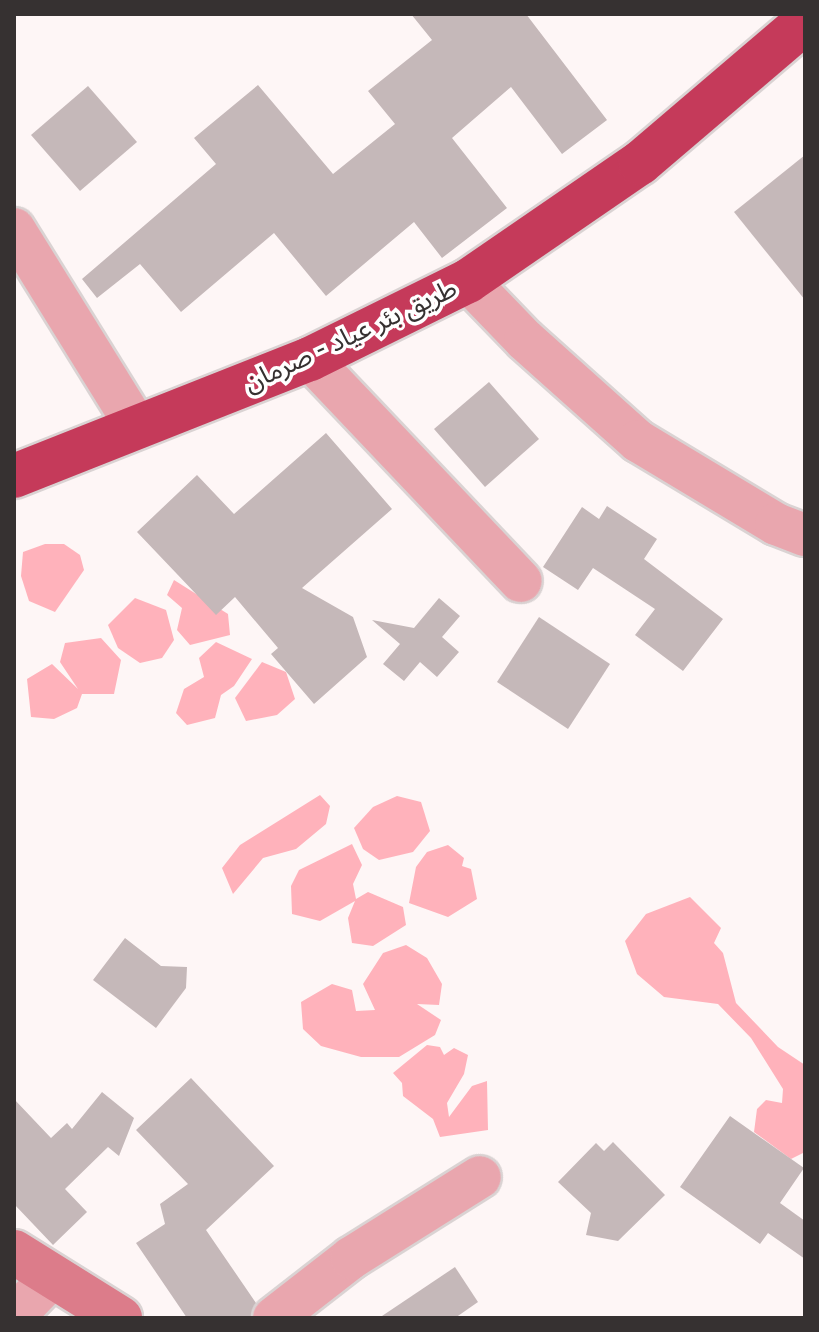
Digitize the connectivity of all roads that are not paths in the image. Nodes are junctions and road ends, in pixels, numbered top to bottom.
1 (805, 22) edge
2 (14, 229) edge
3 (468, 281) junction
4 (310, 359) junction
5 (137, 427) junction
6 (14, 476) edge
7 (805, 535) edge
8 (521, 581) dead end
9 (480, 1177) dead end
10 (14, 1252) edge
11 (51, 1278) junction
12 (14, 1316) edge
13 (120, 1318) edge
14 (274, 1318) edge

1 - 3 highway, طريق بئر عياد - صرمان
2 - 5 street
3 - 4 highway, طريق بئر عياد - صرمان
3 - 7 street
4 - 5 highway, طريق بئر عياد - صرمان
4 - 8 street
5 - 6 highway, طريق بئر عياد - صرمان
9 - 14 street
10 - 11 street
11 - 12 street
11 - 13 street

